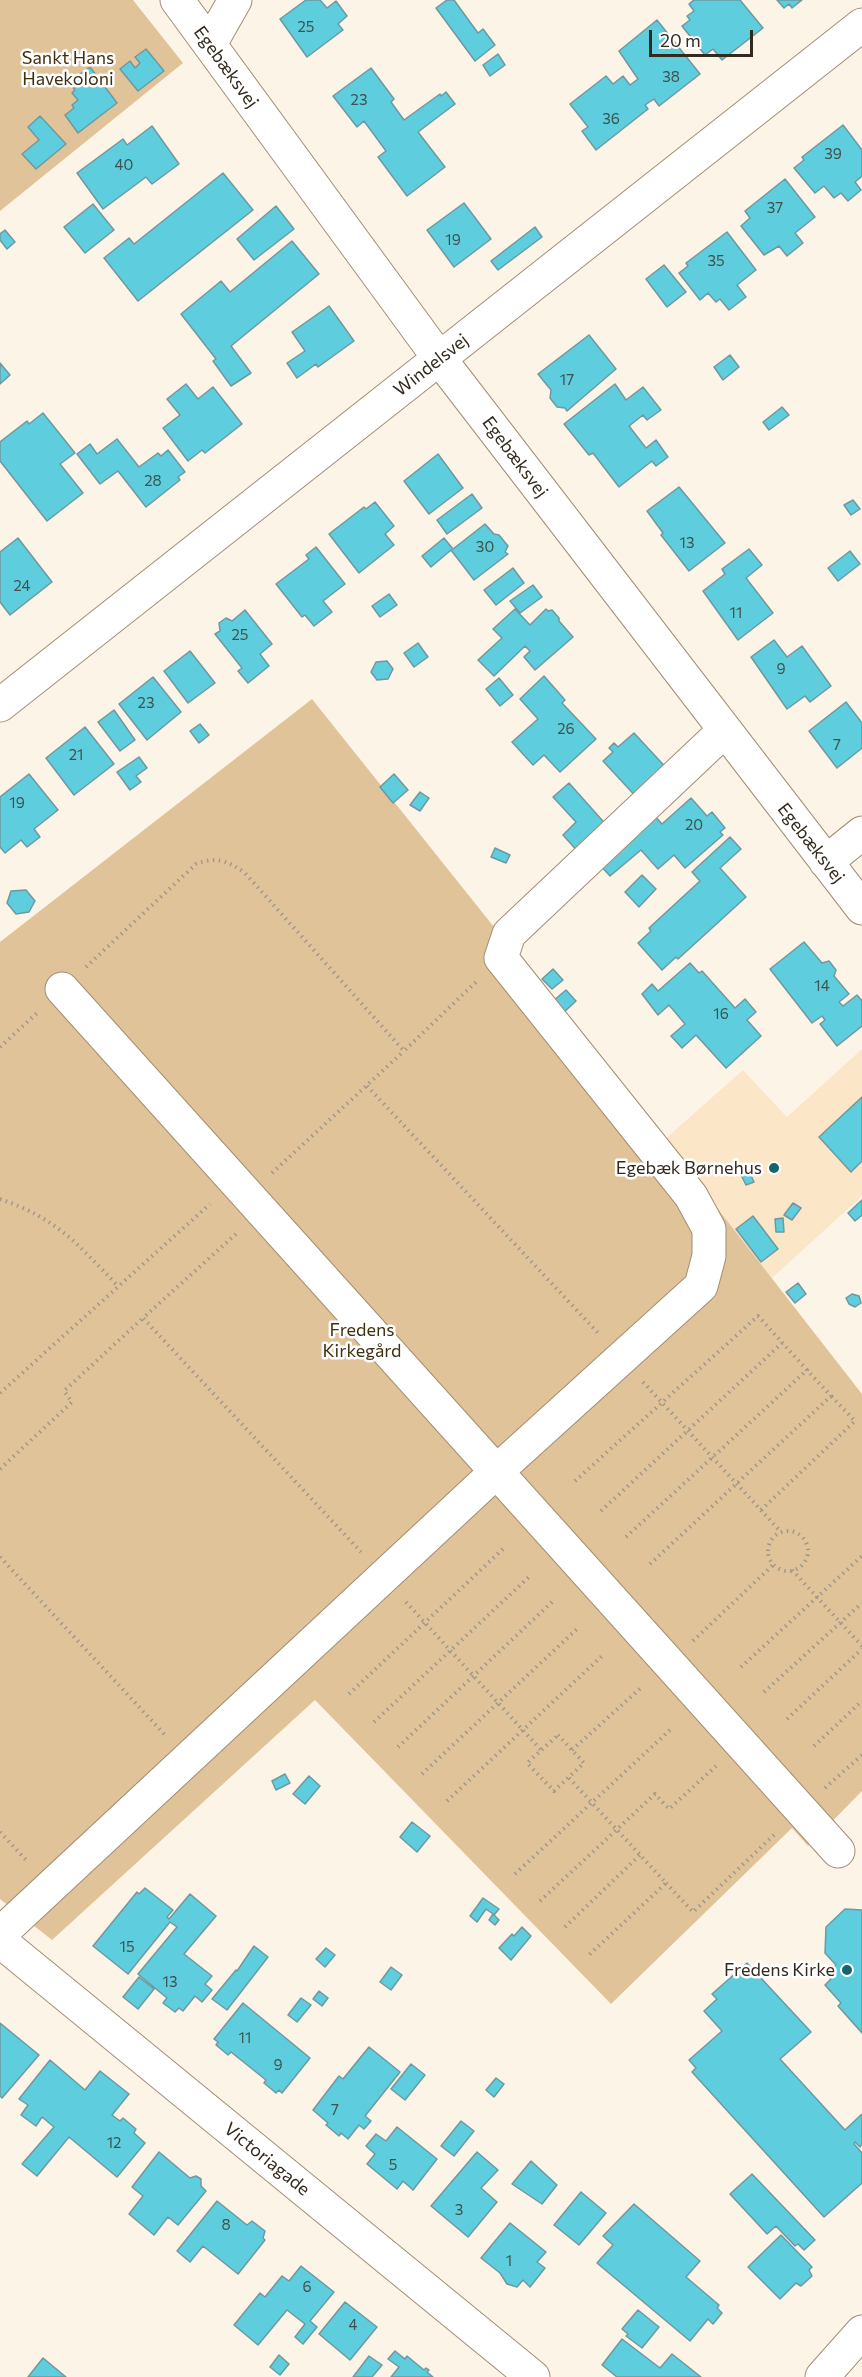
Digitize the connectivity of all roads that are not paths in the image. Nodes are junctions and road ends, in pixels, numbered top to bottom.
1 (177, 0) edge
2 (235, 0) edge
3 (862, 25) edge
4 (210, 44) junction
5 (439, 358) junction
6 (0, 705) edge
7 (725, 730) junction
8 (862, 833) edge
9 (826, 862) junction
10 (862, 908) edge
11 (62, 989) road end
12 (497, 1471) junction
13 (838, 1851) dead end
14 (0, 1934) edge
15 (0, 1941) edge
16 (862, 2332) edge
17 (533, 2377) edge
18 (822, 2377) edge

1 - 4 street, Egebæksvej
2 - 4 street
3 - 5 street, Windelsvej
4 - 5 street, Egebæksvej
5 - 6 street, Windelsvej
5 - 7 street, Egebæksvej
7 - 9 street, Egebæksvej
7 - 12 street
8 - 9 street
9 - 10 street, Egebæksvej
11 - 12 street
12 - 13 street
12 - 14 street
15 - 17 street, Victoriagade
16 - 18 street

